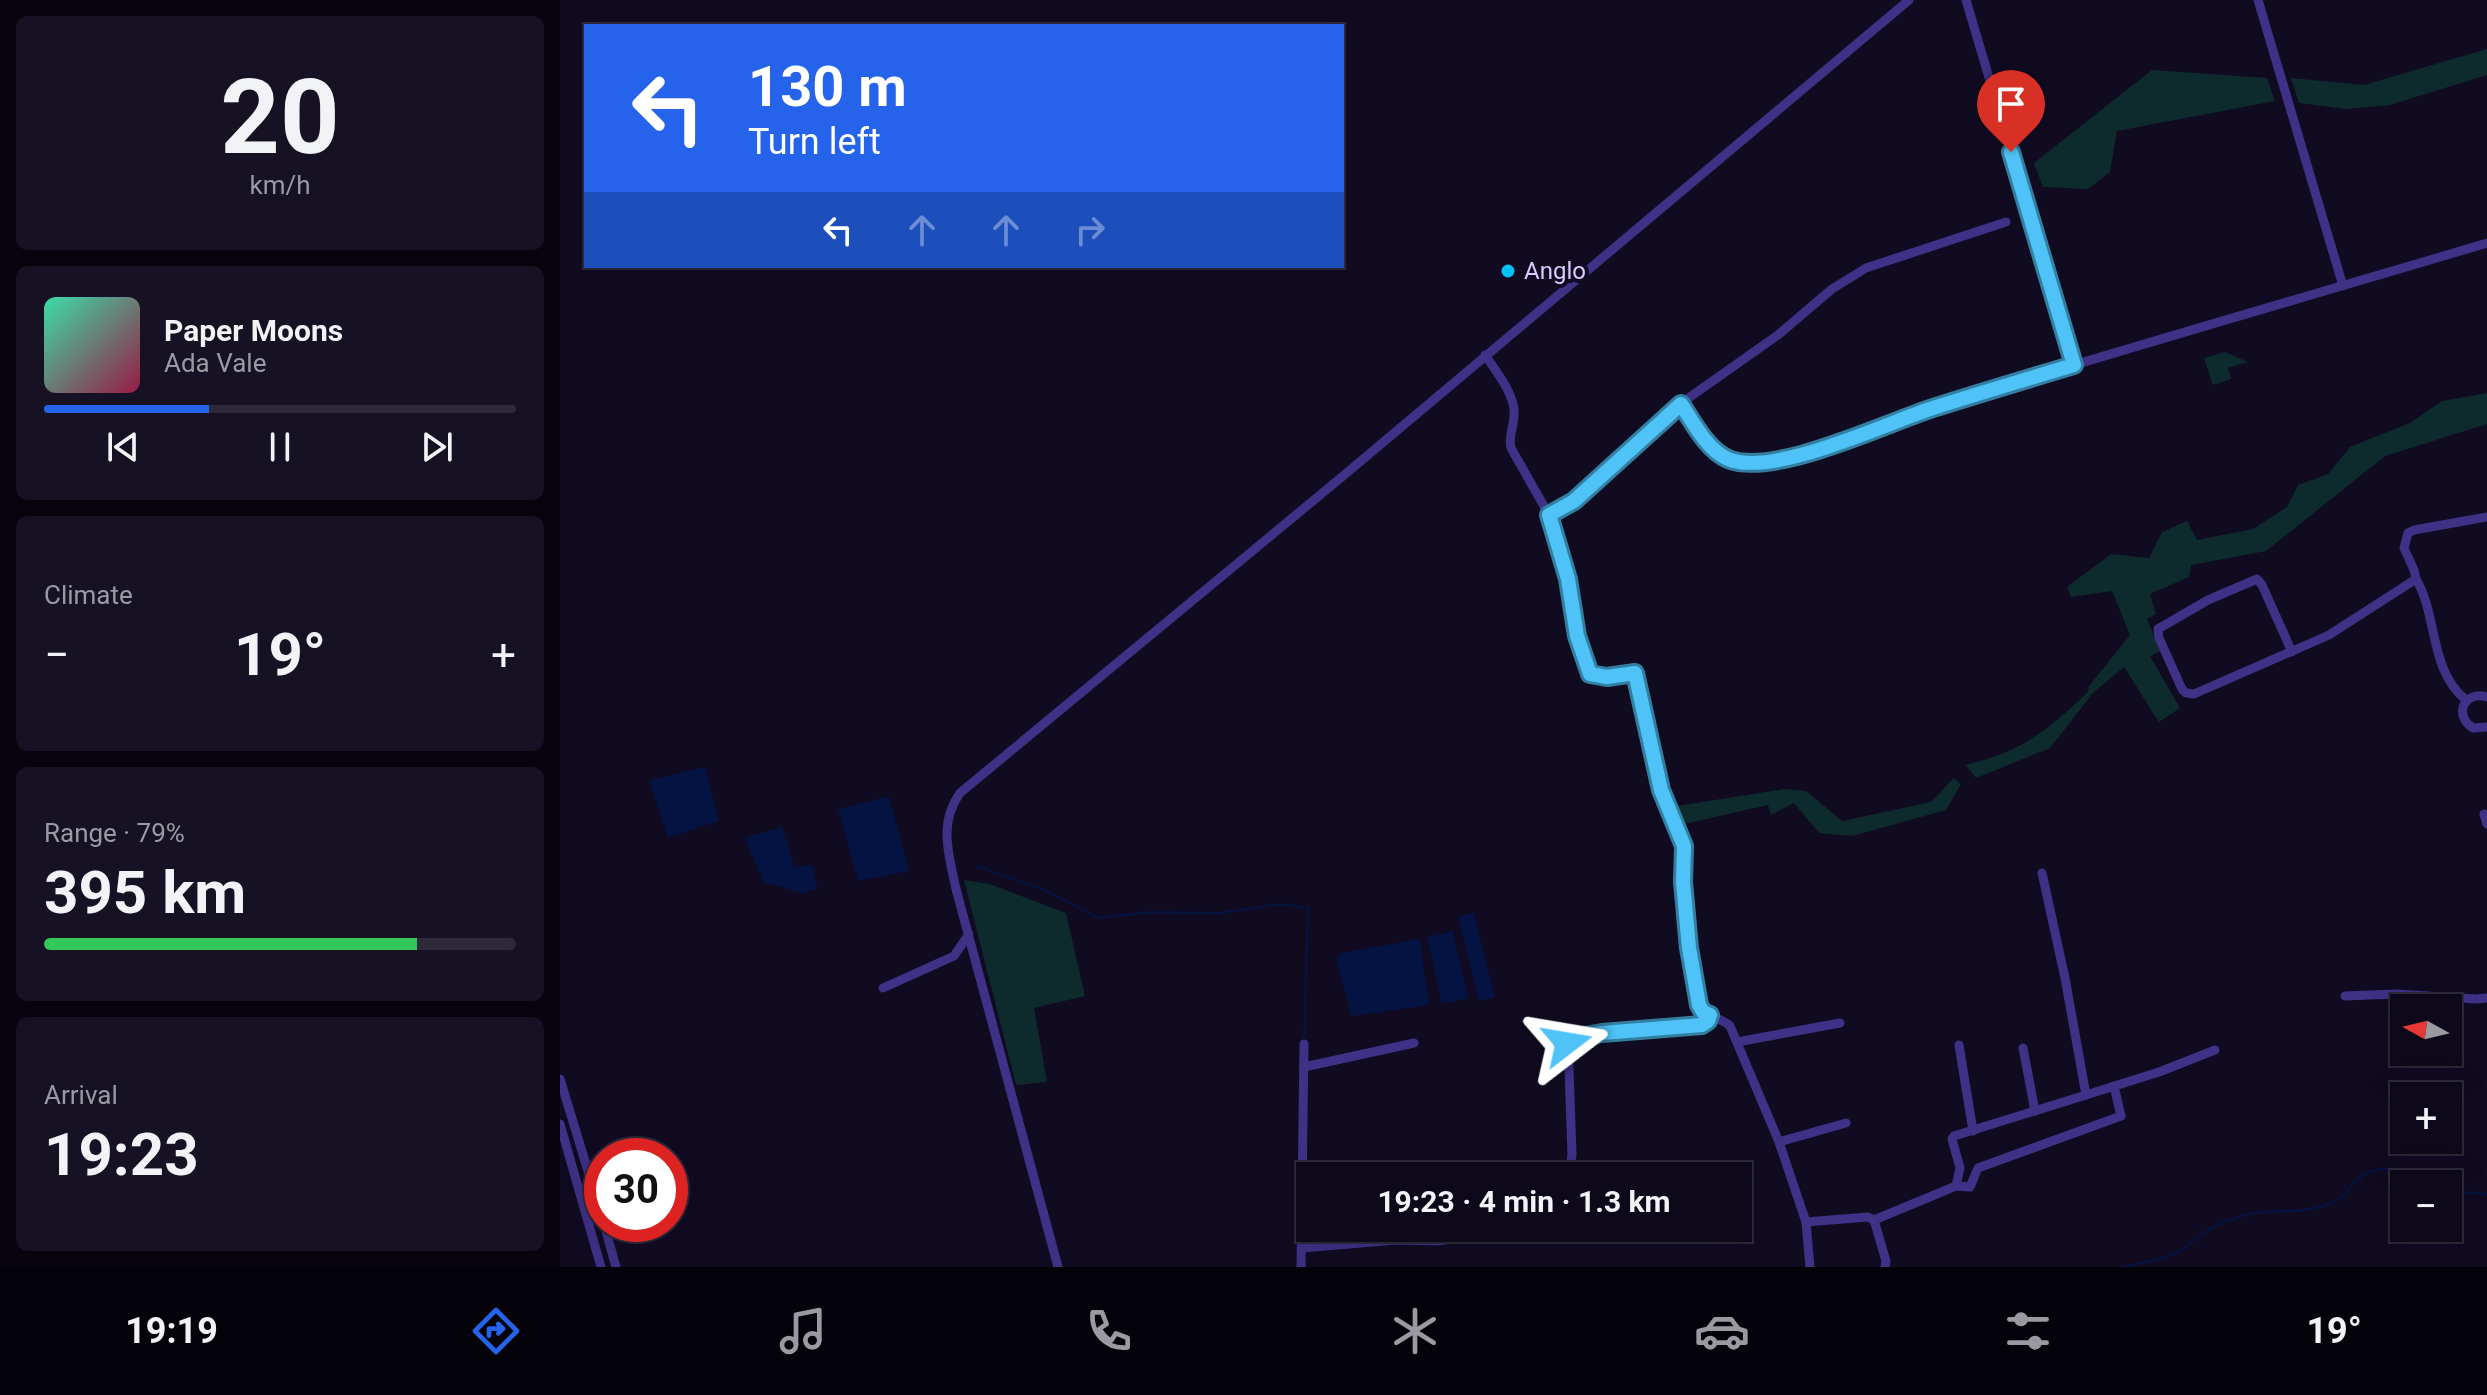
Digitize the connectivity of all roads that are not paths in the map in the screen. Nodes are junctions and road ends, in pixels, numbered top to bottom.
1 (1909, 0) edge
2 (1966, 0) edge
3 (2258, 0) edge
4 (2006, 222) dead end
5 (2487, 243) edge
6 (2343, 286) junction
7 (1485, 355) junction
8 (2074, 365) junction
9 (1681, 404) junction
10 (1549, 515) junction
11 (2487, 517) edge
12 (2416, 579) junction
13 (2292, 652) junction
14 (2487, 697) edge
15 (2466, 700) junction
16 (2487, 727) edge
17 (2042, 873) dead end
18 (969, 934) junction
19 (883, 988) dead end
20 (2345, 996) dead end
21 (2487, 998) edge
22 (1710, 1015) junction
23 (1840, 1023) dead end
24 (1737, 1042) junction
25 (1414, 1043) dead end
26 (1304, 1044) dead end
27 (1959, 1045) dead end
28 (2023, 1048) dead end
29 (2215, 1050) dead end
30 (1304, 1067) junction
31 (560, 1079) edge
32 (2114, 1086) junction
33 (2086, 1095) junction
34 (2035, 1111) junction
35 (1846, 1123) dead end
36 (560, 1124) edge
37 (1973, 1131) junction
38 (1779, 1142) junction
39 (584, 1158) edge
40 (1571, 1162) edge
41 (1956, 1186) junction
42 (1874, 1220) junction
43 (1806, 1222) junction
44 (609, 1242) edge
45 (1370, 1242) edge
46 (1302, 1248) junction
47 (601, 1267) edge
48 (616, 1267) edge
49 (1058, 1267) edge
50 (1301, 1267) edge
51 (1810, 1267) edge
52 (1885, 1267) edge

1 - 7 street
2 - 8 street
3 - 6 street
4 - 9 street
5 - 6 street
6 - 8 street
7 - 10 street
7 - 18 street
8 - 9 street
9 - 10 street
10 - 22 street
11 - 12 street
12 - 13 street
12 - 15 street
13 - 13 street
14 - 15 street
15 - 16 street
17 - 33 street
18 - 19 street
18 - 49 street
20 - 21 street
22 - 24 street
22 - 40 street
23 - 24 street
24 - 38 street
25 - 30 street
26 - 30 street
27 - 37 street
28 - 34 street
29 - 32 street
30 - 46 street
31 - 39 street
32 - 33 street
32 - 41 street
33 - 34 street
34 - 37 street
35 - 38 street
36 - 47 street
37 - 41 street
38 - 43 street
41 - 42 street
42 - 43 street
42 - 52 street
43 - 51 street
44 - 48 street
45 - 46 street
46 - 50 street

